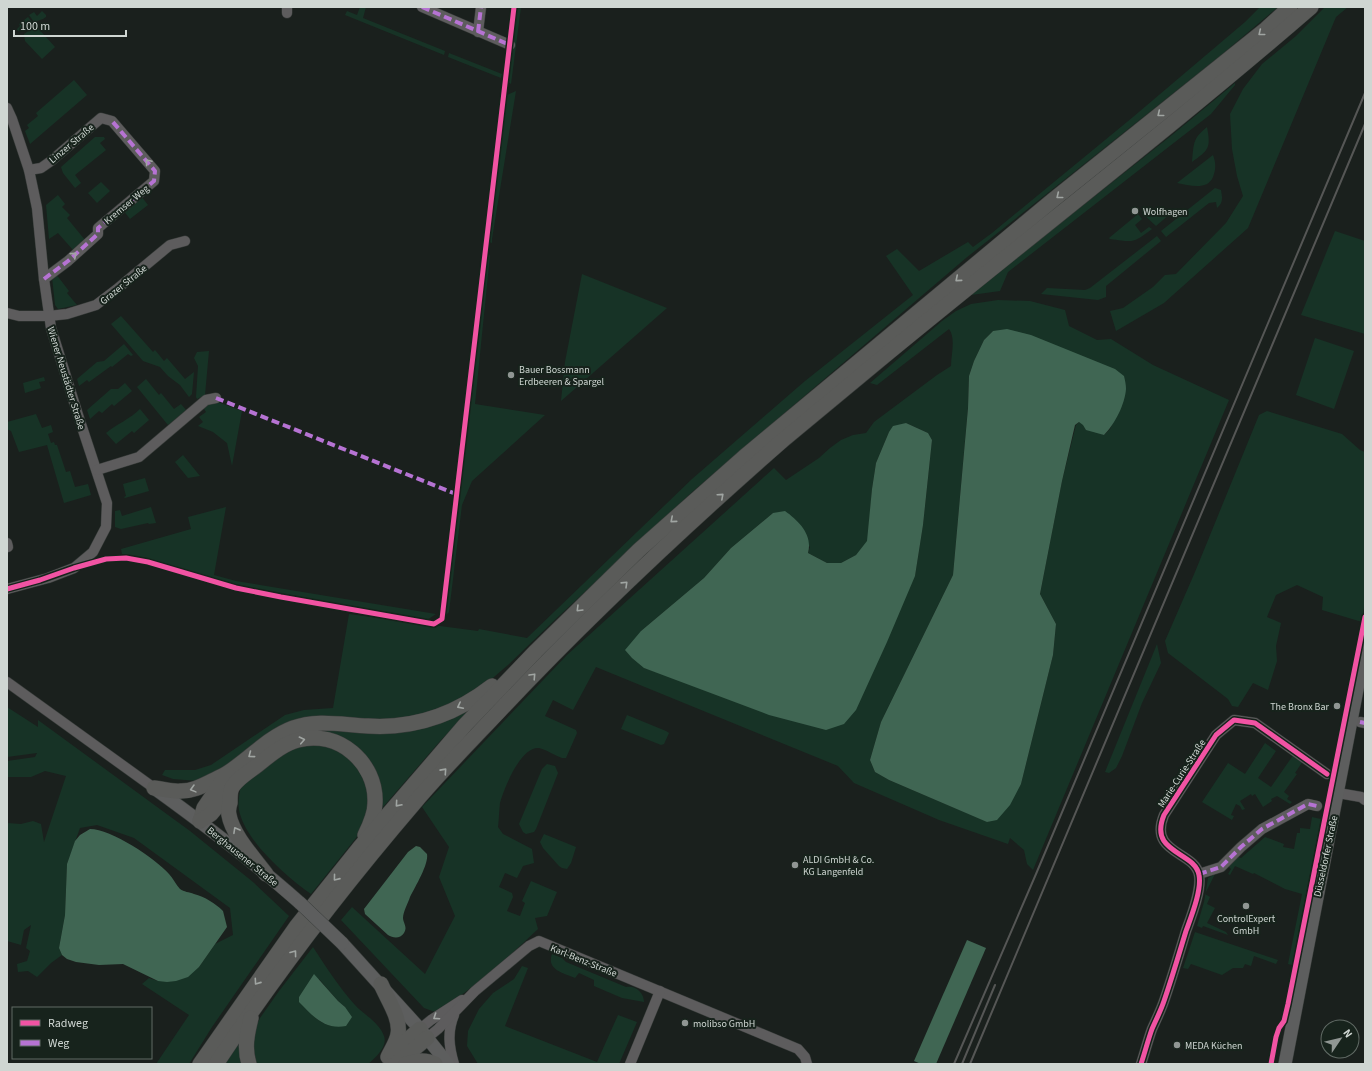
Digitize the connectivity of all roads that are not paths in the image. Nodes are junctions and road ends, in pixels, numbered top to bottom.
1 (422, 7) edge
2 (481, 7) edge
3 (1290, 7) edge
4 (1311, 7) edge
5 (478, 32) junction
6 (510, 45) dead end
7 (7, 108) edge
8 (112, 120) joint
9 (29, 170) junction
10 (185, 241) dead end
11 (44, 279) junction
12 (7, 313) edge
13 (49, 316) junction
14 (216, 398) dead end
15 (96, 470) junction
16 (7, 589) edge
17 (1365, 648) edge
18 (536, 651) junction
19 (7, 682) edge
20 (228, 773) junction
21 (1327, 774) dead end
22 (154, 788) junction
23 (231, 790) junction
24 (1338, 793) junction
25 (1365, 800) edge
26 (1317, 806) dead end
27 (200, 821) junction
28 (360, 847) junction
29 (266, 874) junction
30 (1199, 874) junction
31 (381, 984) junction
32 (476, 991) junction
33 (660, 991) junction
34 (254, 1007) junction
35 (455, 1013) junction
36 (424, 1034) junction
37 (388, 1062) edge
38 (200, 1064) edge
39 (216, 1064) edge
40 (249, 1064) edge
41 (406, 1064) edge
42 (434, 1064) edge
43 (448, 1064) edge
44 (454, 1064) edge
45 (630, 1064) edge
46 (807, 1064) edge
47 (1141, 1064) edge
48 (1285, 1064) edge

1 - 5 street
2 - 5 street
3 -> 18 highway
34 -> 4 highway
5 - 6 street
7 - 9 street, Wiener Neustädter Straße
8 - 9 street, Linzer Straße
11 -> 8 street, Kremser Weg
9 - 11 street, Wiener Neustädter Straße
10 - 13 street, Grazer Straße
11 - 13 street, Wiener Neustädter Straße
12 - 13 street, Grazer Straße
13 - 15 street, Wiener Neustädter Straße
14 - 15 street
15 - 16 street, Wiener Neustädter Straße
17 - 24 main road, Düsseldorfer Straße
18 -> 20 highway
18 -> 28 highway
19 - 22 street, Berghausener Straße
20 -> 22 highway
20 - 27 highway
21 - 30 street, Marie-Curie-Straße
22 - 27 main road, Berghausener Straße
23 - 27 highway
23 -> 28 highway
29 -> 23 highway
24 - 25 street
24 - 48 main road, Düsseldorfer Straße
26 - 30 street
27 - 29 main road, Berghausener Straße
28 -> 38 highway
29 - 31 main road, Berghausener Straße, bridge
30 - 47 street
31 - 36 main road, Berghausener Straße
31 - 37 highway
32 - 33 street, Karl-Benz-Straße
32 - 35 street, Karl-Benz-Straße
32 -> 36 street, Karl-Benz-Straße
33 - 45 street
33 - 46 street, Karl-Benz-Straße
34 - 39 highway
34 - 40 highway
35 - 36 street, Karl-Benz-Straße
35 - 44 street, Karl-Benz-Straße
36 - 37 highway
36 - 43 main road, Berghausener Straße
41 - 42 highway

